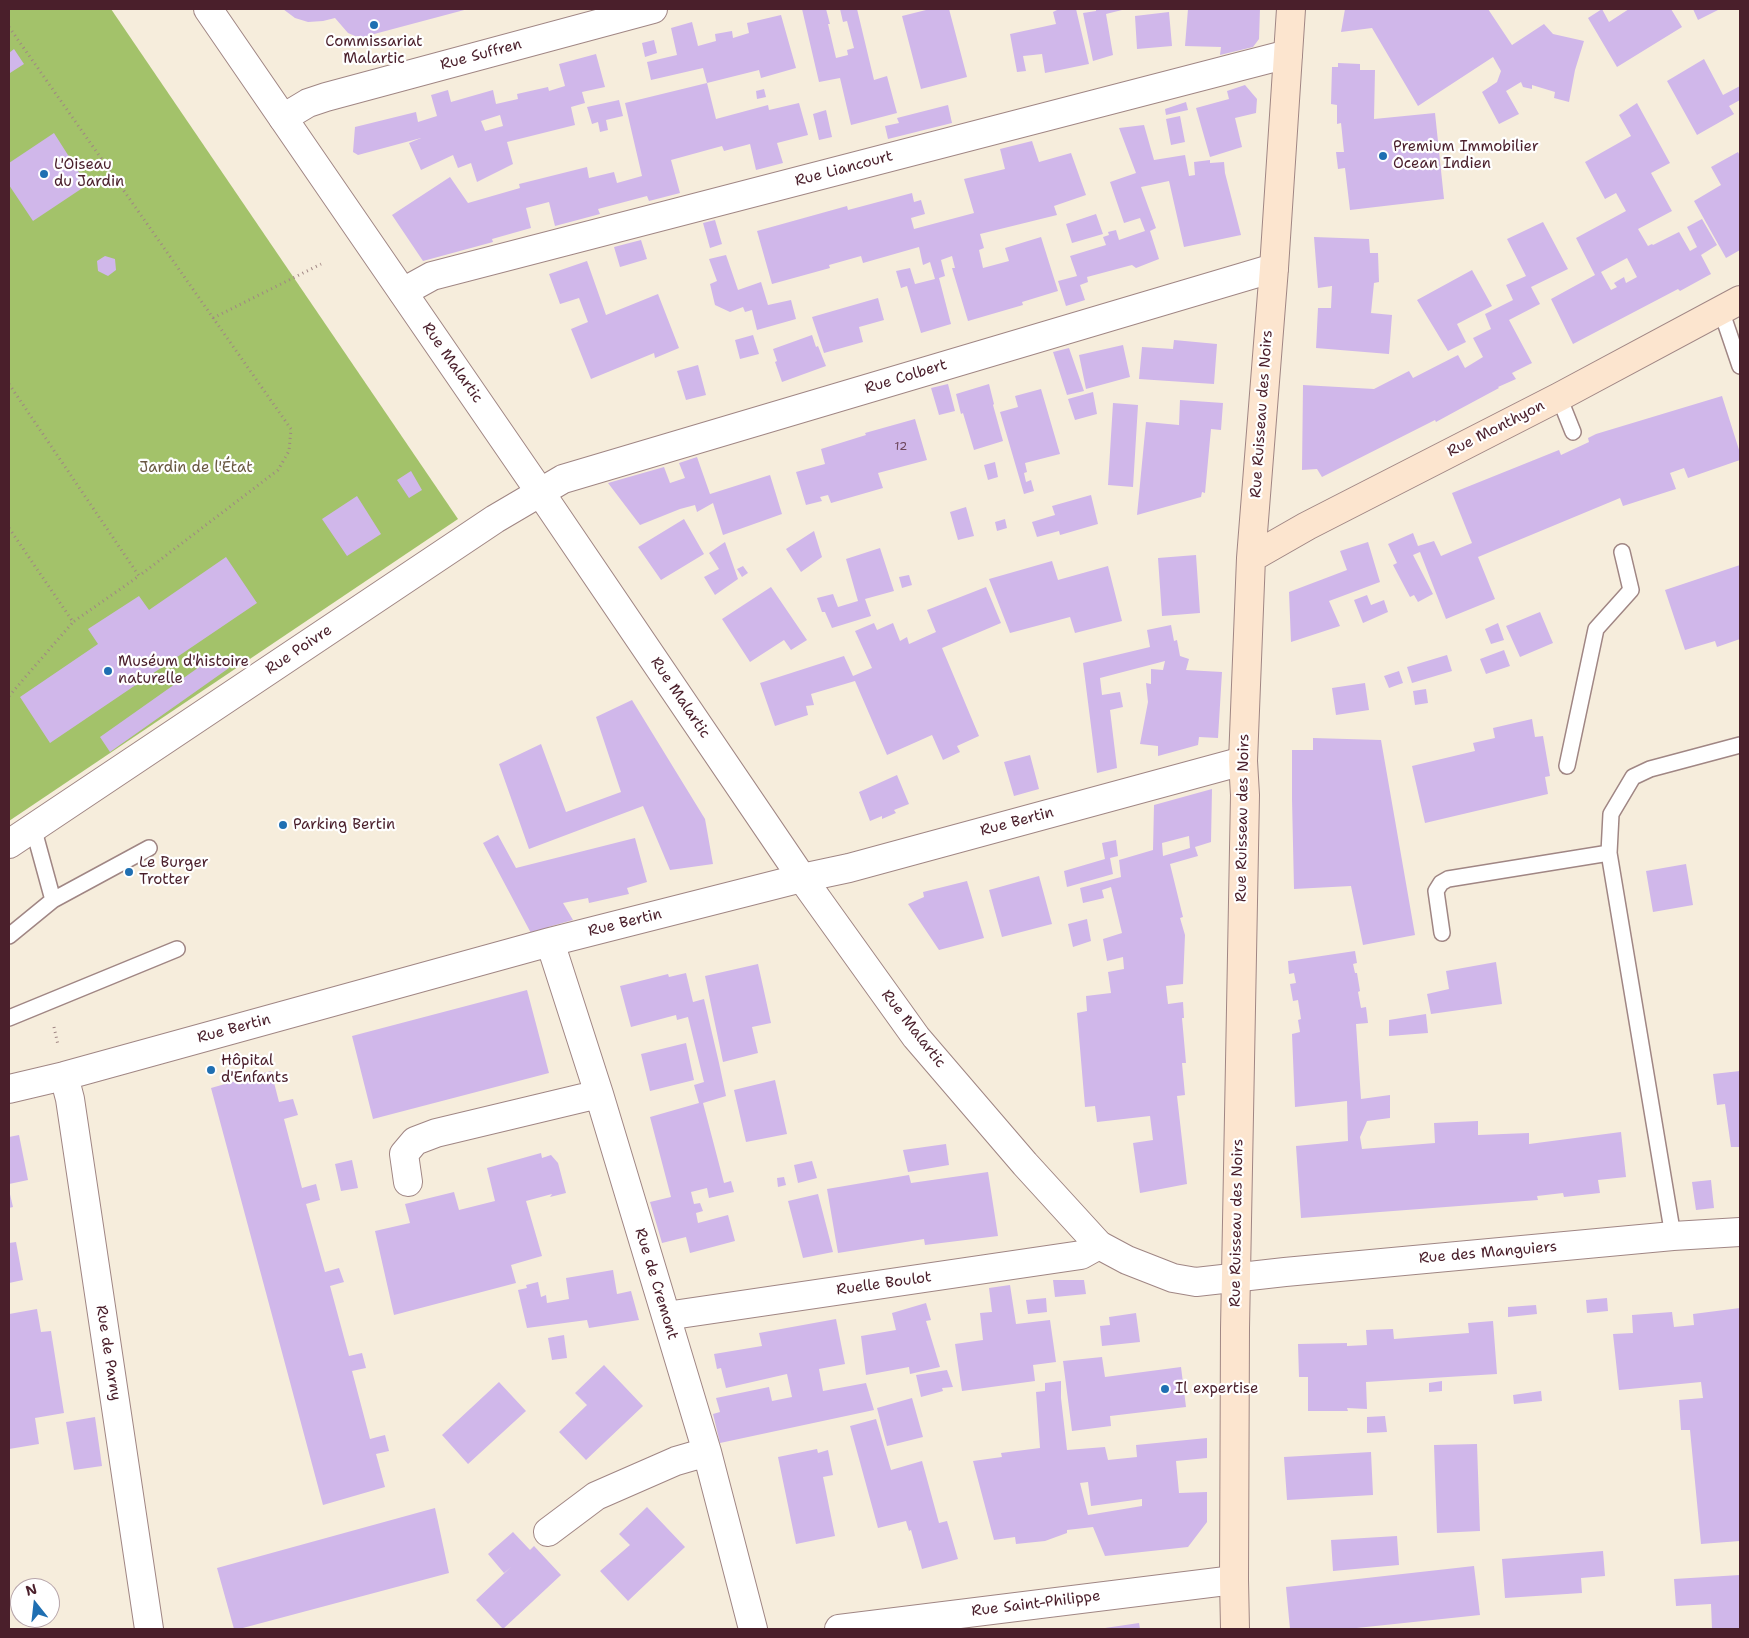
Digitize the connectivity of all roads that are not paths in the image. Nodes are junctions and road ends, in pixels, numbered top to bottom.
1 (208, 9) edge
2 (653, 9) edge
3 (1291, 9) edge
4 (1288, 54) junction
5 (283, 118) junction
6 (1274, 268) junction
7 (403, 292) junction
8 (1731, 305) edge
9 (1740, 366) edge
10 (1558, 397) junction
11 (1573, 432) dead end
12 (540, 492) junction
13 (1622, 552) dead end
14 (1251, 558) junction
15 (1740, 745) edge
16 (1243, 761) junction
17 (1567, 766) dead end
18 (34, 828) junction
19 (9, 844) edge
20 (148, 848) dead end
21 (1609, 853) junction
22 (802, 878) junction
23 (53, 900) junction
24 (1442, 933) dead end
25 (9, 936) edge
26 (550, 942) junction
27 (177, 950) dead end
28 (9, 1018) edge
29 (64, 1076) junction
30 (9, 1089) edge
31 (599, 1094) junction
32 (408, 1182) dead end
33 (1740, 1232) edge
34 (1673, 1236) junction
35 (1099, 1244) junction
36 (1236, 1279) junction
37 (666, 1316) junction
38 (707, 1452) junction
39 (548, 1532) dead end
40 (1234, 1580) junction
41 (149, 1629) edge
42 (753, 1629) edge
43 (839, 1629) edge
44 (1235, 1629) edge

1 - 5 street, Rue Malartic
2 - 5 street, Rue Suffren
3 - 4 main road, Rue Ruisseau des Noirs
4 - 6 main road, Rue Ruisseau des Noirs
4 - 7 street, Rue Liancourt
5 - 7 street, Rue Malartic
6 - 12 street, Rue Colbert
6 - 14 main road, Rue Ruisseau des Noirs
7 - 12 street, Rue Malartic
8 - 9 lane
8 - 10 main road, Rue Monthyon
10 - 11 lane
10 - 14 main road, Rue Monthyon
12 - 18 street, Rue Poivre
12 - 22 street, Rue Malartic
13 - 17 lane
14 - 16 main road, Rue Ruisseau des Noirs
15 - 21 lane
16 - 22 street, Rue Bertin
16 - 36 main road, Rue Ruisseau des Noirs
18 - 19 street, Rue Poivre
18 - 23 lane
20 - 23 lane
21 - 24 lane
21 - 34 lane
22 - 26 street, Rue Bertin
22 - 35 street, Rue Malartic
23 - 25 lane
26 - 29 street, Rue Bertin
26 - 31 street, Rue de Cremont
27 - 28 lane
29 - 30 street, Rue Bertin
29 - 41 street, Rue de Parny
31 - 32 street
31 - 37 street, Rue de Cremont
33 - 34 street, Rue des Manguiers
34 - 36 street, Rue des Manguiers
35 - 36 street, Rue Malartic
35 - 37 street, Ruelle Boulot
36 - 40 main road, Rue Ruisseau des Noirs
37 - 38 street, Rue de Cremont
38 - 39 street
38 - 42 street, Rue de Cremont
40 - 43 street, Rue Saint-Philippe
40 - 44 main road, Rue Ruisseau des Noirs

